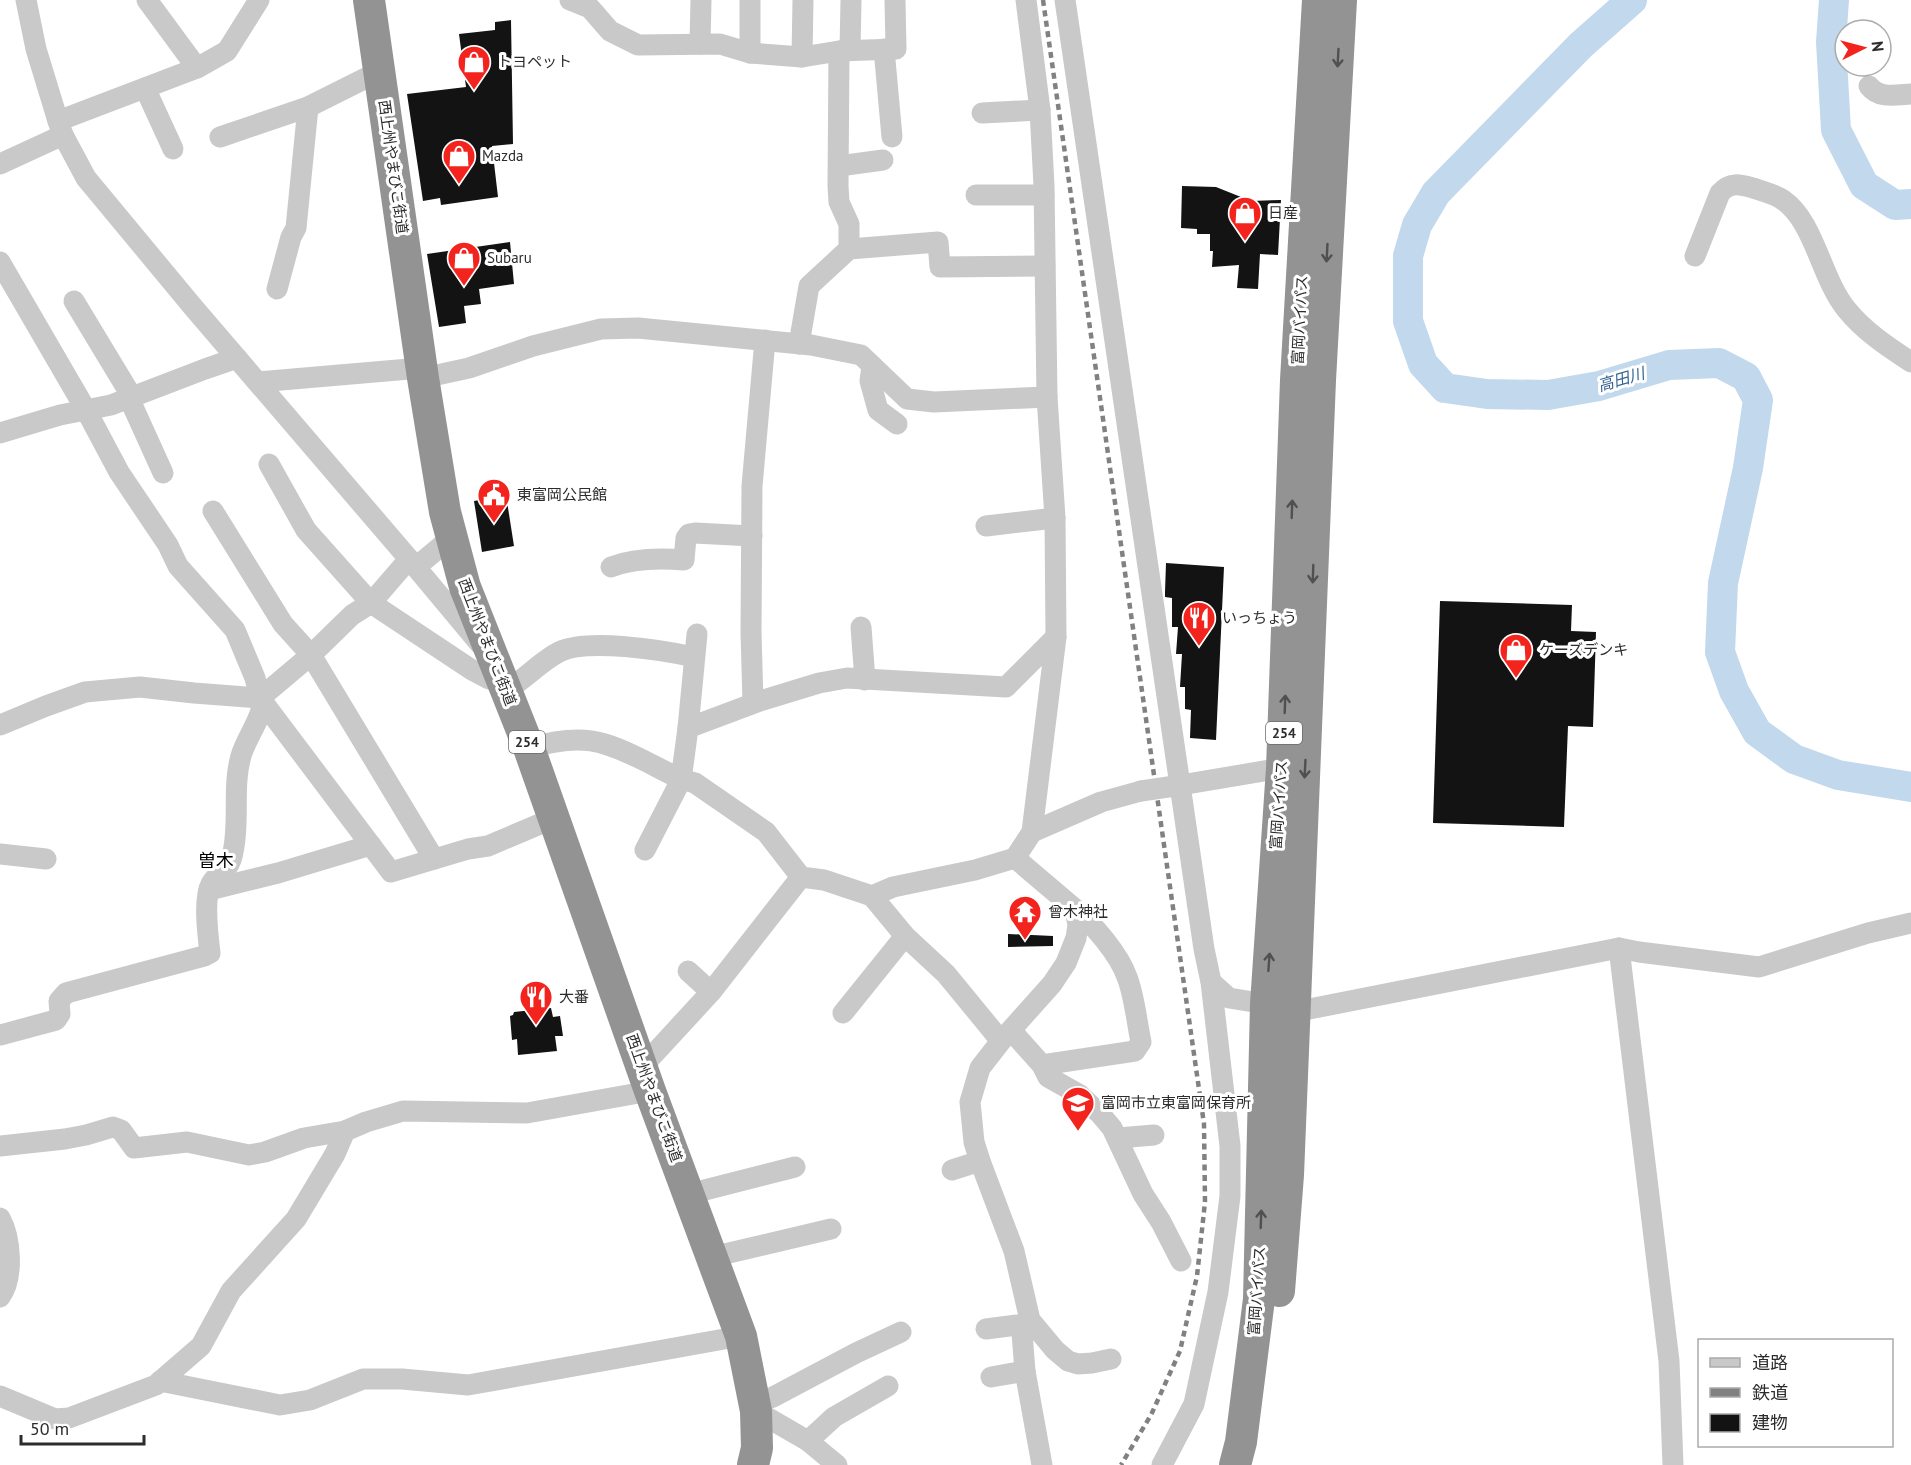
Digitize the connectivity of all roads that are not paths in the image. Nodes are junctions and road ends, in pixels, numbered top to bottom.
1 (26, 0) edge
2 (147, 0) edge
3 (259, 0) edge
4 (369, 0) edge
5 (570, 0) edge
6 (701, 0) edge
7 (750, 0) edge
8 (802, 0) edge
9 (851, 0) edge
10 (895, 0) edge
11 (1026, 0) edge
12 (1065, 0) edge
13 (1318, 0) edge
14 (1341, 0) edge
15 (700, 44) junction
16 (884, 49) junction
17 (845, 50) junction
18 (750, 53) junction
19 (802, 57) junction
20 (197, 68) junction
21 (380, 71) junction
22 (1869, 86) dead end
23 (145, 88) junction
24 (1911, 94) edge
25 (308, 107) junction
26 (1040, 110) junction
27 (982, 113) dead end
28 (61, 128) junction
29 (220, 137) dead end
30 (892, 138) dead end
31 (173, 149) dead end
32 (883, 160) dead end
33 (0, 164) edge
34 (839, 166) junction
35 (976, 195) dead end
36 (1044, 195) junction
37 (849, 249) junction
38 (1695, 256) dead end
39 (0, 261) edge
40 (1045, 266) junction
41 (277, 289) dead end
42 (74, 301) dead end
43 (765, 340) junction
44 (799, 344) junction
45 (237, 358) junction
46 (1911, 362) edge
47 (872, 366) junction
48 (422, 373) junction
49 (258, 382) junction
50 (1047, 397) junction
51 (131, 398) junction
52 (86, 410) junction
53 (897, 424) dead end
54 (0, 433) edge
55 (269, 464) dead end
56 (163, 473) dead end
57 (213, 511) dead end
58 (1055, 518) junction
59 (986, 526) dead end
60 (752, 536) junction
61 (452, 537) junction
62 (413, 563) junction
63 (611, 567) dead end
64 (371, 603) junction
65 (861, 627) dead end
66 (697, 634) dead end
67 (1056, 637) junction
68 (311, 655) junction
69 (694, 657) junction
70 (499, 676) junction
71 (865, 680) junction
72 (261, 700) junction
73 (753, 704) junction
74 (0, 725) edge
75 (688, 728) junction
76 (529, 748) junction
77 (1282, 768) junction
78 (681, 780) junction
79 (1177, 785) junction
80 (554, 818) junction
81 (1032, 832) junction
82 (370, 845) junction
83 (645, 850) dead end
84 (0, 854) edge
85 (434, 858) junction
86 (1014, 858) junction
87 (46, 859) dead end
88 (801, 877) junction
89 (209, 890) junction
90 (872, 896) junction
91 (1075, 909) junction
92 (1911, 923) edge
93 (905, 936) junction
94 (1619, 948) junction
95 (688, 971) dead end
96 (1211, 982) junction
97 (711, 992) junction
98 (1280, 1008) junction
99 (843, 1013) dead end
100 (0, 1035) edge
101 (1007, 1035) junction
102 (1042, 1065) junction
103 (646, 1079) junction
104 (345, 1131) junction
105 (1154, 1135) dead end
106 (1118, 1138) junction
107 (0, 1146) edge
108 (980, 1161) junction
109 (795, 1167) dead end
110 (952, 1170) dead end
111 (689, 1194) junction
112 (0, 1218) edge
113 (831, 1229) dead end
114 (712, 1257) junction
115 (1181, 1261) dead end
116 (0, 1297) edge
117 (1027, 1324) junction
118 (986, 1329) dead end
119 (901, 1332) dead end
120 (741, 1336) junction
121 (1111, 1359) dead end
122 (1025, 1371) junction
123 (991, 1377) dead end
124 (160, 1381) junction
125 (888, 1386) dead end
126 (0, 1396) edge
127 (755, 1408) junction
128 (808, 1441) junction
129 (753, 1465) edge
130 (837, 1465) edge
131 (1042, 1465) edge
132 (1162, 1465) edge
133 (1235, 1465) edge
134 (1256, 1465) edge
135 (1673, 1465) edge

1 - 28 street
2 - 20 street
3 - 20 street
4 - 21 highway, 西上州やまびこ街道 / 254
5 - 15 street
6 - 15 street
7 - 18 street
8 - 19 street
9 - 17 street
10 - 16 street
11 - 26 street
12 - 79 street
77 -> 13 highway, 富岡バイパス / 254
14 -> 98 highway, 富岡バイパス / 254
15 - 18 street
16 - 17 street
16 - 30 street
17 - 19 street
17 - 34 street
18 - 19 street
20 - 23 street
21 - 25 street
21 - 48 highway, 西上州やまびこ街道 / 254
22 - 24 street
23 - 28 street
23 - 31 street
25 - 29 street
25 - 41 street
26 - 27 street
26 - 36 street
28 - 33 street
28 - 45 street
32 - 34 street
34 - 37 street
35 - 36 street
36 - 40 street
37 - 40 street
37 - 44 street
38 - 46 street
39 - 52 street
40 - 50 street
42 - 51 street
43 - 44 street
43 - 48 street
43 - 60 street
44 - 47 street
45 - 49 street
45 - 51 street
47 - 50 street
47 - 53 street
48 - 49 street
48 - 61 highway, 西上州やまびこ街道 / 254
49 - 62 street
50 - 58 street
51 - 52 street
51 - 56 street
52 - 54 street
52 - 72 street
55 - 64 street
57 - 68 street
58 - 59 street
58 - 67 street
60 - 63 street
60 - 73 street
61 - 62 street
61 - 70 highway, 西上州やまびこ街道 / 254
62 - 64 street
62 - 70 street
64 - 68 street
64 - 70 street
65 - 71 street
66 - 69 street
67 - 71 street
67 - 81 street
68 - 72 street
68 - 85 street
69 - 70 street
69 - 75 street
70 - 76 highway, 西上州やまびこ街道 / 254
71 - 73 street
72 - 74 street
72 - 82 street
72 - 89 street
73 - 75 street
75 - 78 street
76 - 78 street
76 - 80 highway, 西上州やまびこ街道 / 254
77 - 79 street
98 -> 77 highway, 富岡バイパス / 254
78 - 83 street
78 - 88 street
79 - 81 street, bridge
79 - 96 street
80 - 85 street
80 - 103 highway, 西上州やまびこ街道 / 254
81 - 86 street
82 - 85 street
82 - 89 street
84 - 87 street
86 - 90 street
86 - 91 street
88 - 90 street
88 - 97 street
89 - 100 street
90 - 93 street
91 - 101 street
91 - 102 street
92 - 94 street
93 - 99 street
93 - 101 street
94 - 98 street
94 - 135 street
95 - 97 street
96 - 98 street
96 - 132 street
97 - 103 street
133 -> 98 highway, 富岡バイパス / 254
98 - 134 highway, 富岡バイパス / 254
101 - 102 street
101 - 108 street
102 - 106 street
103 - 104 street
103 - 111 highway, 西上州やまびこ街道 / 254
104 - 107 street
104 - 124 street
105 - 106 street
106 - 115 street
108 - 110 street
108 - 117 street
109 - 111 street
111 - 114 highway, 西上州やまびこ街道 / 254
112 - 116 street
113 - 114 street
114 - 120 highway, 西上州やまびこ街道 / 254
117 - 118 street
117 - 121 street
117 - 122 street
119 - 127 street
120 - 124 street
120 - 127 highway, 西上州やまびこ街道 / 254
122 - 123 street
122 - 131 street
124 - 126 street
125 - 128 street
127 - 128 street
127 - 129 highway, 西上州やまびこ街道 / 254
128 - 130 street

